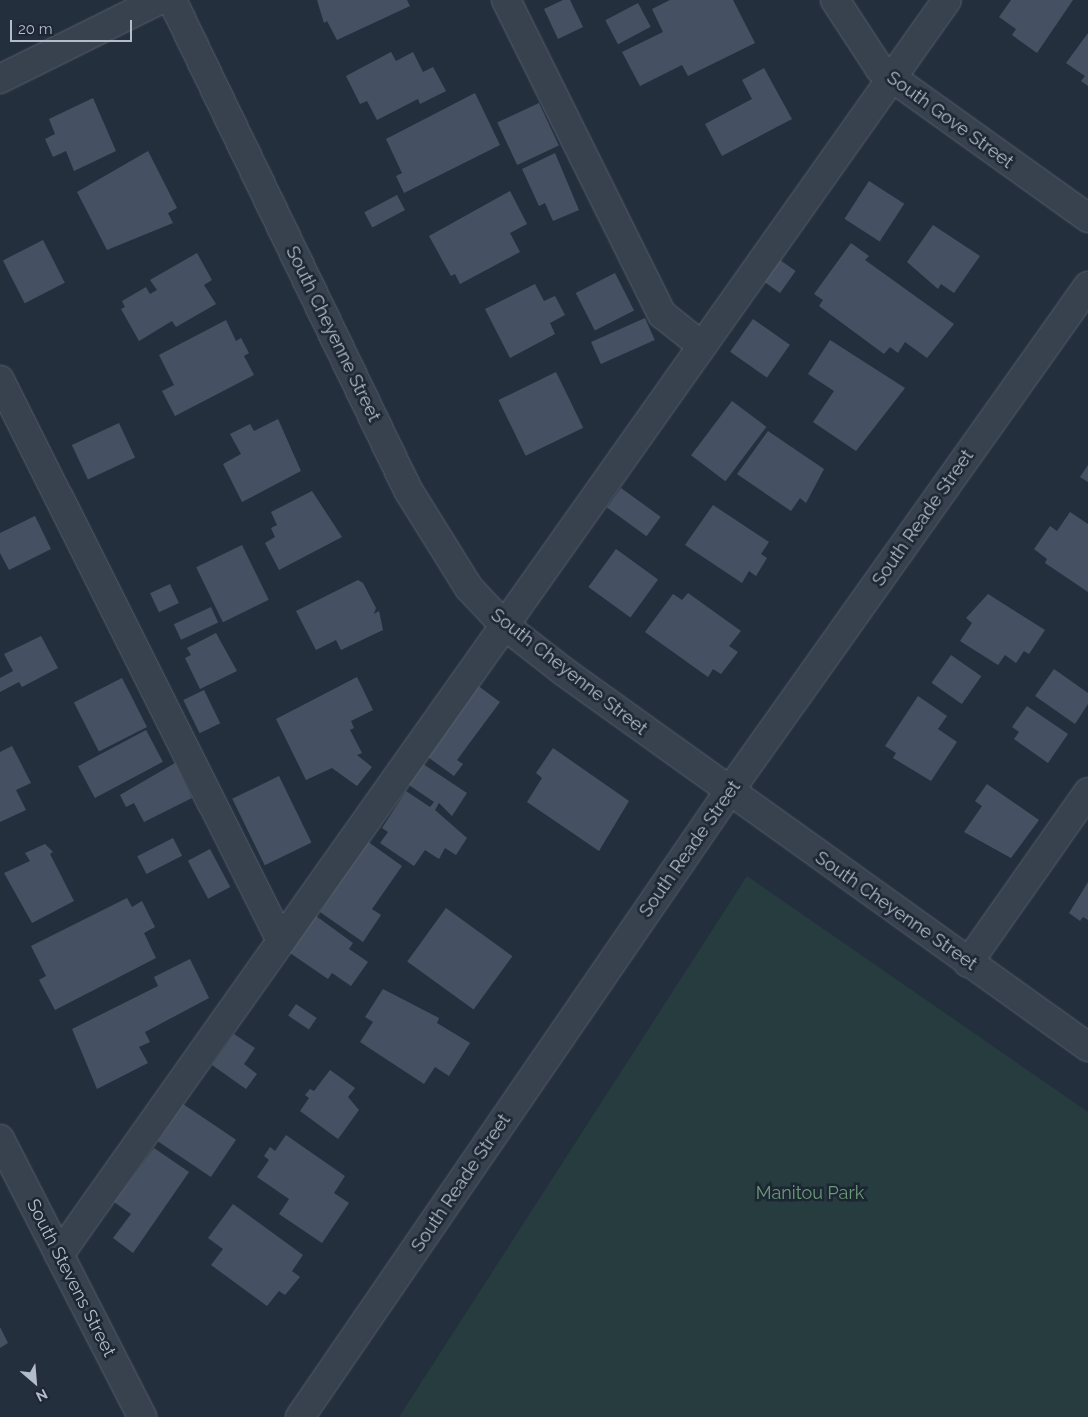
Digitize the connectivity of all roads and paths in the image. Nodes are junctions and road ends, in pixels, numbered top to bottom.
1 (159, 0) edge
2 (172, 0) edge
3 (506, 0) edge
4 (835, 0) edge
5 (946, 0) edge
6 (892, 78) junction
7 (0, 79) edge
8 (1088, 218) edge
9 (1088, 286) edge
10 (702, 346) junction
11 (0, 380) edge
12 (504, 625) junction
13 (1088, 792) edge
14 (728, 793) junction
15 (281, 941) junction
16 (968, 962) junction
17 (1088, 1047) edge
18 (0, 1139) edge
19 (59, 1255) junction
20 (142, 1417) edge
21 (300, 1417) edge

1 - 7 street
2 - 12 street, South Cheyenne Street
3 - 10 street
4 - 6 street, South Gove Street
5 - 6 street
6 - 8 street, South Gove Street
6 - 10 street
9 - 14 street, South Reade Street
10 - 12 street
11 - 15 street
12 - 14 street, South Cheyenne Street
12 - 15 street
13 - 16 street
14 - 16 street, South Cheyenne Street
14 - 21 street, South Reade Street
15 - 19 street
16 - 17 street, South Cheyenne Street
18 - 19 street, South Stevens Street
19 - 20 street, South Stevens Street

